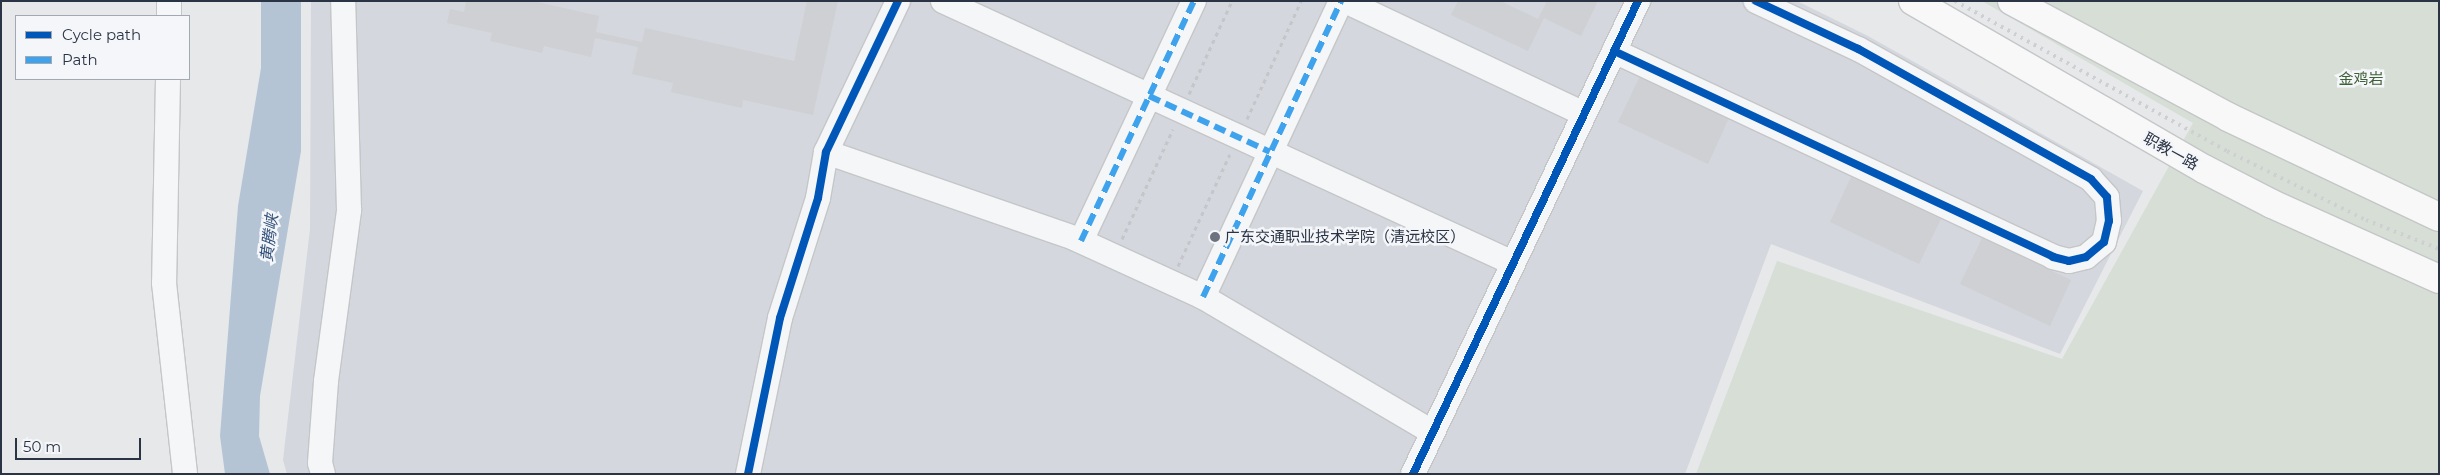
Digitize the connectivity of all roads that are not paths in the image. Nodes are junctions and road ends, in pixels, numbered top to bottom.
1 (169, 1) edge
2 (343, 1) edge
3 (898, 1) edge
4 (943, 1) edge
5 (1194, 1) edge
6 (1341, 1) edge
7 (1345, 1) edge
8 (1638, 1) edge
9 (1756, 1) edge
10 (1913, 1) edge
11 (2012, 1) edge
12 (169, 15) edge
13 (1614, 51) junction
14 (168, 80) edge
15 (1149, 96) junction
16 (1584, 114) junction
17 (826, 152) junction
18 (1270, 152) junction
19 (2439, 217) edge
20 (1081, 241) junction
21 (1513, 263) junction
22 (2439, 279) edge
23 (1203, 297) junction
24 (1432, 432) junction
25 (185, 474) edge
26 (323, 474) edge
27 (748, 474) edge
28 (1413, 474) edge

1 - 12 street
2 - 26 street
3 - 17 street
4 - 15 street
5 - 15 street
6 - 18 street
7 - 16 street
8 - 13 street
9 - 13 street
10 - 22 main road, 职教一路
11 - 19 main road
13 - 16 street
14 - 25 street
15 - 18 street
15 - 20 street
16 - 21 street
17 - 20 street
17 - 27 street
18 - 21 street
18 - 23 street
20 - 23 street
21 - 24 street
23 - 24 street
24 - 28 street

